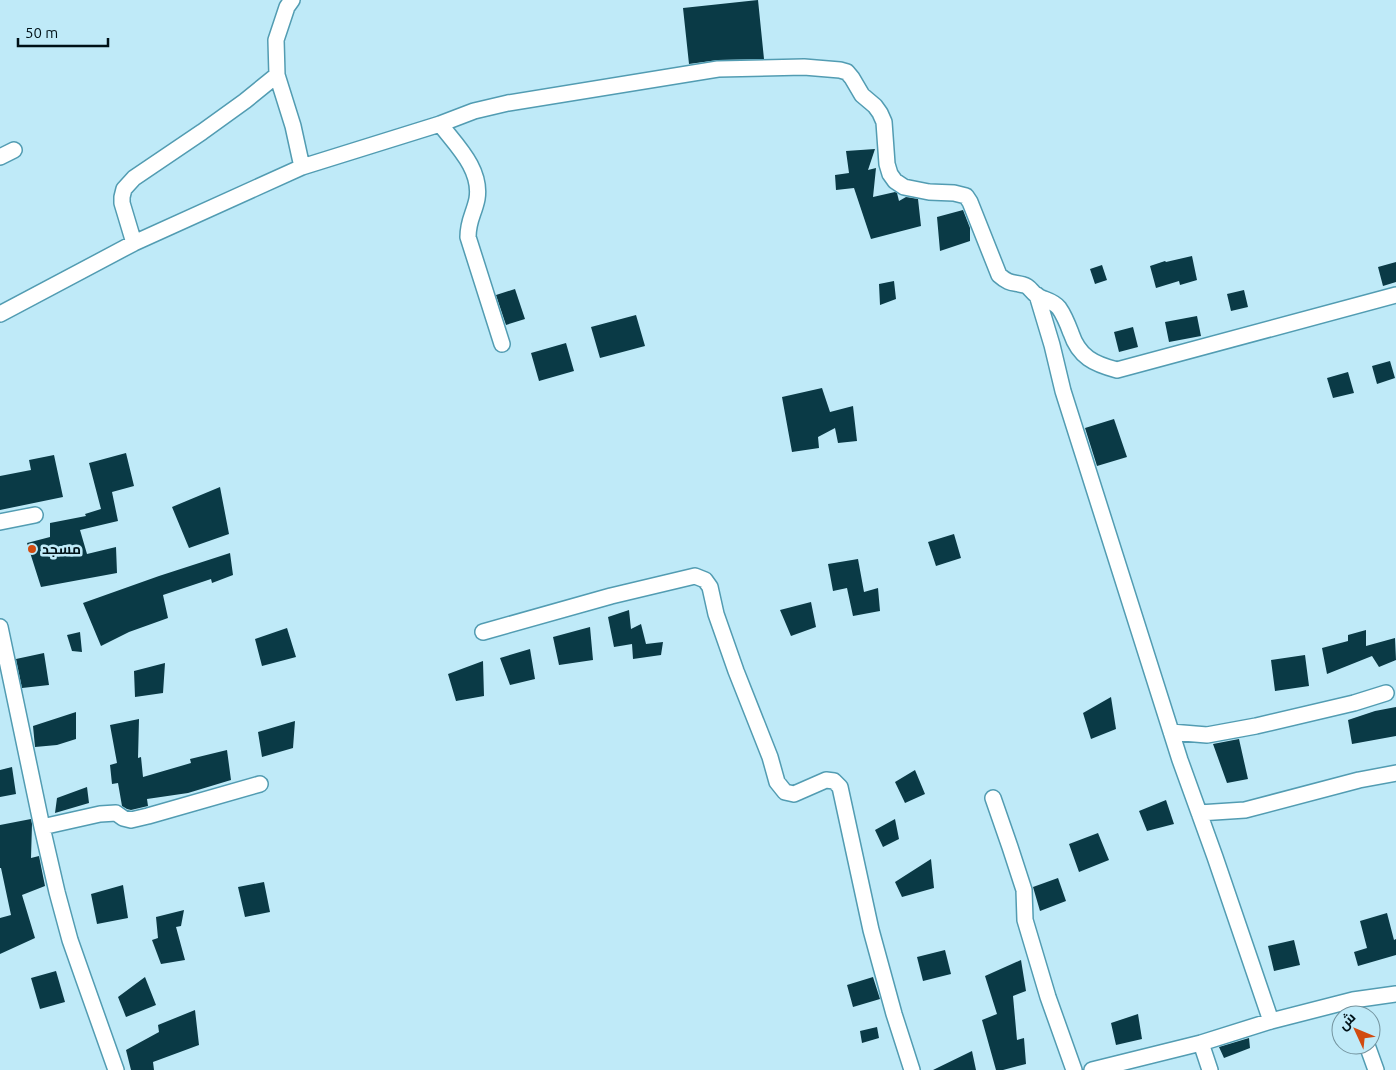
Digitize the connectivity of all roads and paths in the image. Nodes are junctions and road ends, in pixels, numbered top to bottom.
1 (287, 2) edge
2 (277, 75) junction
3 (440, 124) junction
4 (14, 150) dead end
5 (0, 157) edge
6 (302, 167) junction
7 (134, 243) junction
8 (1396, 295) edge
9 (1036, 296) junction
10 (0, 314) edge
11 (502, 344) dead end
12 (35, 515) dead end
13 (0, 522) edge
14 (0, 627) edge
15 (483, 632) dead end
16 (1386, 693) dead end
17 (1171, 732) junction
18 (1396, 773) edge
19 (260, 784) dead end
20 (993, 798) dead end
21 (1199, 813) junction
22 (42, 827) junction
23 (1396, 994) edge
24 (1353, 1000) junction
25 (1355, 1005) edge
26 (1270, 1021) junction
27 (1201, 1042) junction
28 (1371, 1055) edge
29 (116, 1070) edge
30 (912, 1070) edge
31 (1074, 1070) edge
32 (1092, 1070) edge
33 (1210, 1070) edge
34 (1376, 1070) edge

1 - 2 street
2 - 6 street
2 - 7 street
3 - 6 street
3 - 9 street
3 - 11 street
4 - 5 street
6 - 7 street
7 - 10 street
8 - 9 street
9 - 17 street
12 - 13 street
14 - 22 street
15 - 30 street
16 - 17 street
17 - 21 street
18 - 21 street
19 - 22 street
20 - 31 street
21 - 26 street
22 - 29 street
23 - 24 street
24 - 25 street
24 - 26 street
26 - 27 street
27 - 32 street
27 - 33 street
28 - 34 street

